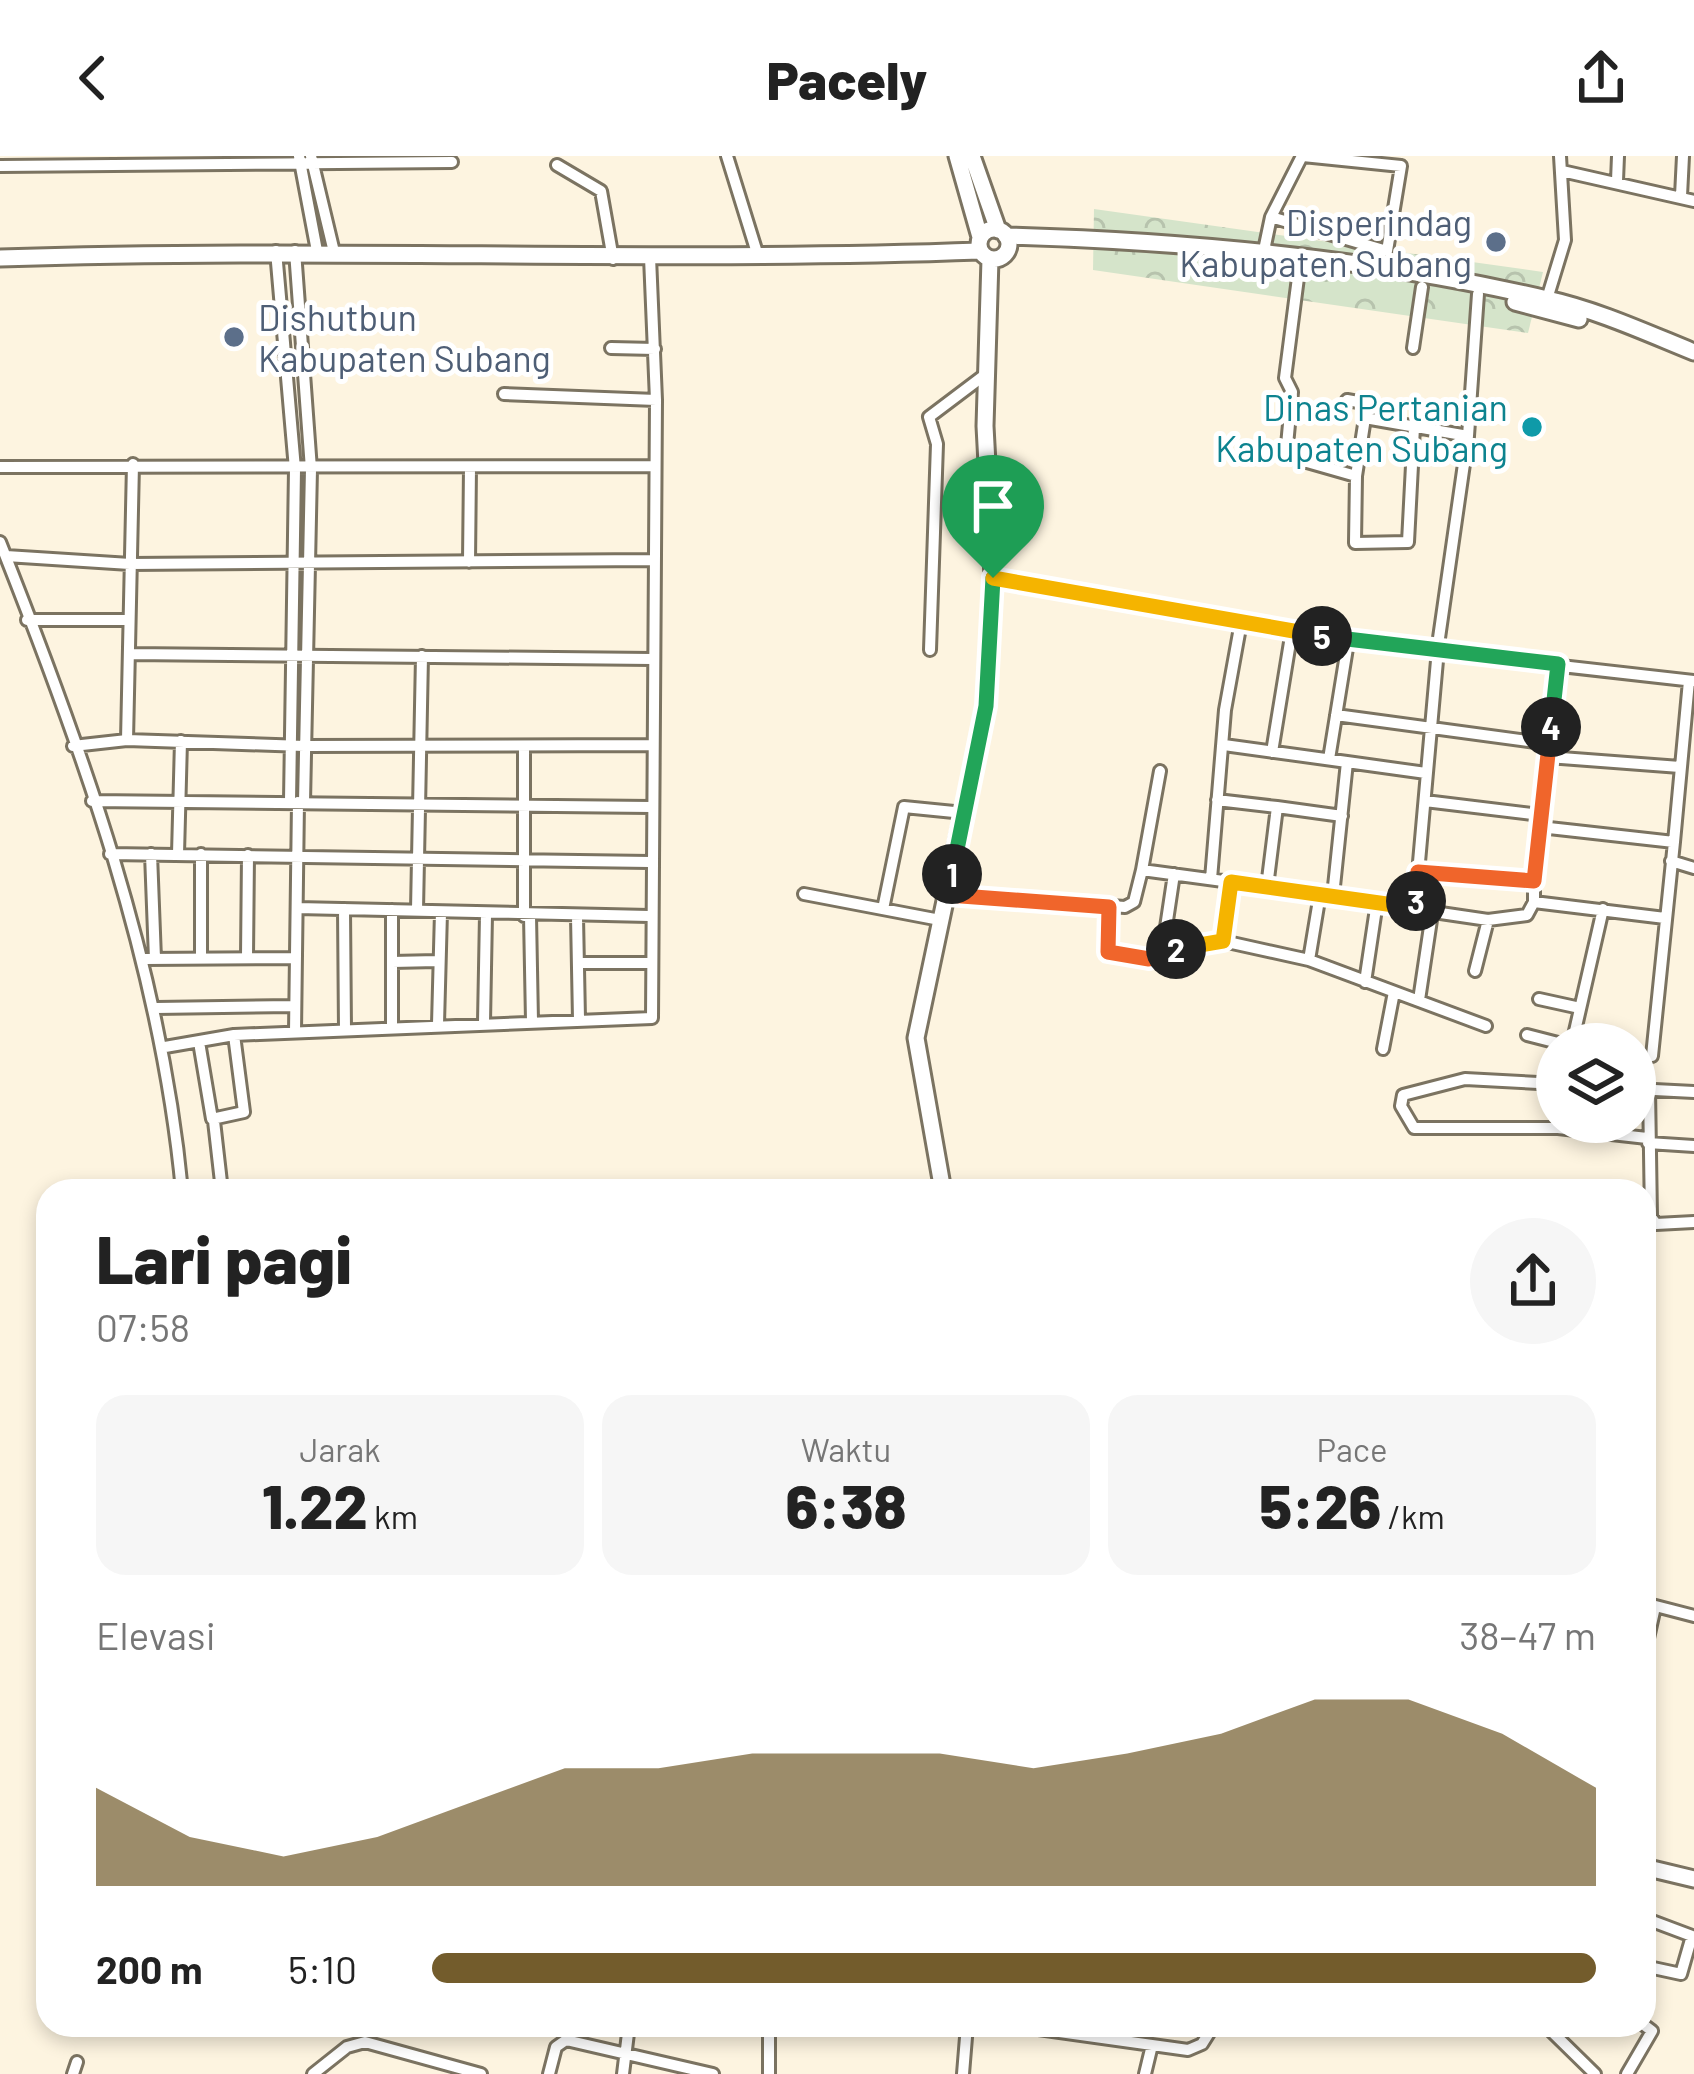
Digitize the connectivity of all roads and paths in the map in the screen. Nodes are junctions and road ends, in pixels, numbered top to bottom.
1 (727, 156) edge
2 (957, 156) edge
3 (972, 156) edge
4 (1302, 156) edge
5 (1618, 156) edge
6 (1683, 156) edge
7 (244, 160) edge
8 (305, 160) edge
9 (1559, 160) edge
10 (27, 161) edge
11 (80, 161) edge
12 (134, 161) edge
13 (189, 161) edge
14 (452, 162) dead end
15 (556, 165) dead end
16 (0, 166) edge
17 (1618, 182) junction
18 (1688, 198) edge
19 (1271, 217) junction
20 (1004, 237) junction
21 (984, 249) junction
22 (276, 251) junction
23 (295, 251) junction
24 (326, 252) junction
25 (1263, 255) junction
26 (650, 257) junction
27 (758, 257) junction
28 (0, 258) edge
29 (613, 259) junction
30 (1299, 270) junction
31 (1422, 286) junction
32 (1478, 294) junction
33 (1547, 299) junction
34 (611, 348) dead end
35 (1413, 349) dead end
36 (655, 350) junction
37 (1694, 352) edge
38 (1694, 362) edge
39 (986, 374) junction
40 (504, 394) dead end
41 (656, 400) junction
42 (1347, 400) dead end
43 (1365, 418) junction
44 (1414, 427) junction
45 (1468, 436) junction
46 (133, 464) junction
47 (655, 466) junction
48 (0, 467) edge
49 (470, 467) junction
50 (295, 469) junction
51 (311, 469) junction
52 (1356, 476) junction
53 (0, 542) edge
54 (5, 556) junction
55 (651, 560) junction
56 (469, 562) junction
57 (292, 563) junction
58 (307, 563) junction
59 (130, 564) junction
60 (993, 578) junction
61 (27, 620) junction
62 (129, 620) junction
63 (1241, 622) junction
64 (1292, 630) junction
65 (1348, 642) junction
66 (930, 650) dead end
67 (1438, 652) junction
68 (129, 654) junction
69 (305, 655) junction
70 (290, 656) junction
71 (422, 656) junction
72 (652, 658) junction
73 (1558, 664) junction
74 (1692, 681) edge
75 (1336, 715) junction
76 (1431, 728) junction
77 (127, 740) junction
78 (181, 741) junction
79 (290, 745) junction
80 (423, 745) junction
81 (650, 745) junction
82 (73, 746) junction
83 (304, 746) junction
84 (1224, 746) junction
85 (524, 747) junction
86 (1549, 751) junction
87 (1272, 752) junction
88 (1329, 759) junction
89 (1347, 762) junction
90 (1680, 767) junction
91 (1160, 771) dead end
92 (1426, 773) junction
93 (179, 798) junction
94 (1217, 800) junction
95 (92, 801) junction
96 (1425, 801) junction
97 (297, 802) junction
98 (525, 804) junction
99 (421, 807) junction
100 (651, 807) junction
101 (1277, 807) junction
102 (964, 813) junction
103 (1342, 816) junction
104 (1540, 821) junction
105 (1674, 842) junction
106 (110, 854) junction
107 (152, 854) junction
108 (178, 854) junction
109 (201, 854) junction
110 (248, 855) junction
111 (297, 856) junction
112 (419, 860) junction
113 (1671, 861) junction
114 (523, 862) junction
115 (650, 862) junction
116 (1694, 868) edge
117 (1142, 870) junction
118 (1418, 872) junction
119 (1174, 874) junction
120 (1210, 879) junction
121 (1534, 881) junction
122 (1231, 882) junction
123 (1268, 887) junction
124 (804, 894) dead end
125 (948, 895) junction
126 (1326, 895) junction
127 (1377, 902) junction
128 (1534, 902) junction
129 (1109, 907) junction
130 (297, 908) junction
131 (344, 909) junction
132 (883, 909) junction
133 (1421, 909) junction
134 (1603, 909) junction
135 (392, 910) junction
136 (417, 910) junction
137 (441, 912) junction
138 (486, 914) junction
139 (527, 916) junction
140 (649, 916) junction
141 (578, 917) junction
142 (1665, 918) junction
143 (940, 920) junction
144 (1488, 920) junction
145 (1223, 941) junction
146 (1162, 954) junction
147 (247, 956) junction
148 (201, 957) junction
149 (294, 958) junction
150 (149, 959) junction
151 (1309, 960) junction
152 (392, 962) junction
153 (437, 962) junction
154 (578, 963) junction
155 (649, 963) junction
156 (1475, 971) dead end
157 (1365, 982) junction
158 (1394, 992) junction
159 (1539, 999) dead end
160 (1419, 1000) junction
161 (293, 1006) junction
162 (156, 1008) junction
163 (1580, 1008) junction
164 (578, 1019) junction
165 (532, 1021) junction
166 (484, 1022) junction
167 (1577, 1023) edge
168 (1655, 1023) edge
169 (438, 1024) junction
170 (1486, 1026) dead end
171 (392, 1027) junction
172 (345, 1030) junction
173 (295, 1032) junction
174 (234, 1035) junction
175 (1528, 1035) dead end
176 (1536, 1037) edge
177 (199, 1042) junction
178 (164, 1047) junction
179 (1383, 1049) dead end
180 (1536, 1083) edge
181 (1656, 1089) edge
182 (1694, 1092) edge
183 (214, 1121) junction
184 (1536, 1125) edge
185 (1656, 1142) edge
186 (1647, 1143) edge
187 (1694, 1146) edge
188 (180, 1179) edge
189 (221, 1179) edge
190 (941, 1179) edge
191 (1647, 1179) edge
192 (1656, 1222) edge
193 (1694, 1222) edge
194 (1656, 1606) edge
195 (1694, 1616) edge
196 (1656, 1870) edge
197 (1694, 1879) edge
198 (1656, 1922) edge
199 (1656, 1969) edge
200 (626, 2037) edge
201 (769, 2037) edge
202 (966, 2037) edge
203 (1129, 2037) edge
204 (1204, 2037) edge
205 (1557, 2037) edge
206 (1649, 2037) edge
207 (1152, 2045) junction
208 (624, 2056) junction
209 (313, 2074) edge
210 (481, 2074) edge
211 (549, 2074) edge
212 (623, 2074) edge
213 (713, 2074) edge
214 (769, 2074) edge
215 (963, 2074) edge
216 (1144, 2074) edge
217 (1595, 2074) edge
218 (1627, 2074) edge

1 - 27 street
2 - 21 street
3 - 20 street
4 - 19 street
4 - 19 street
5 - 17 street
6 - 18 street
7 - 8 street
7 - 13 street
8 - 14 street
8 - 24 street
9 - 17 street
9 - 33 street
10 - 11 street
10 - 16 street
11 - 12 street
12 - 13 street
15 - 29 street
17 - 18 street
19 - 25 street
20 - 21 street
20 - 21 street
20 - 25 street
20 - 30 street
21 - 27 street
21 - 39 street
22 - 23 street
22 - 28 street
22 - 50 street
23 - 24 street
23 - 51 street
24 - 29 street
25 - 33 street
26 - 27 street
26 - 29 street
26 - 36 street
30 - 31 street
30 - 52 street
31 - 32 street
31 - 35 street
32 - 38 street
32 - 45 street
33 - 37 street
34 - 36 street
36 - 41 street
39 - 60 street
39 - 66 street
40 - 41 street
41 - 47 street
42 - 43 street
43 - 44 street
43 - 52 street
44 - 45 street
44 - 52 street
45 - 67 street
46 - 48 street
46 - 50 street
46 - 59 street
47 - 49 street
47 - 55 street
49 - 51 street
49 - 56 street
50 - 51 street
50 - 57 street
51 - 58 street
53 - 54 street
54 - 59 street
54 - 61 street
55 - 56 street
55 - 72 street
56 - 58 street
57 - 58 street
57 - 59 street
57 - 70 street
58 - 69 street
59 - 62 street
60 - 63 street
60 - 102 street
61 - 62 street
61 - 82 street
62 - 68 street
63 - 64 street
63 - 84 street
64 - 65 street
64 - 87 street
65 - 67 street
65 - 75 street
67 - 73 street
67 - 76 street
68 - 70 street
68 - 77 street
69 - 70 street
69 - 71 street
69 - 83 street
70 - 79 street
71 - 72 street
71 - 80 street
72 - 81 street
73 - 74 street
73 - 86 street
74 - 90 street
75 - 76 street
75 - 88 street
76 - 86 street
76 - 92 street
77 - 78 street
77 - 82 street
78 - 79 street
78 - 93 street
79 - 83 street
79 - 97 street
80 - 83 street
80 - 85 street
80 - 99 street
81 - 85 street
81 - 100 street
82 - 95 street
83 - 97 street
84 - 87 street
84 - 94 street
85 - 98 street
86 - 90 street
86 - 104 street
87 - 88 street
88 - 89 street
89 - 92 street
89 - 103 street
90 - 105 street
91 - 117 street
92 - 96 street
93 - 95 street
93 - 97 street
93 - 108 street
94 - 101 street
94 - 120 street
95 - 106 street
96 - 104 street
96 - 118 street
97 - 99 street
97 - 111 street
98 - 99 street
98 - 100 street
98 - 114 street
99 - 112 street
100 - 115 street
101 - 103 street
101 - 123 street
102 - 125 street
102 - 132 street
103 - 126 street
104 - 105 street
104 - 121 street
105 - 113 street
106 - 107 street
106 - 150 street
107 - 108 street
107 - 150 street
108 - 109 street
109 - 110 street
109 - 148 street
110 - 111 street
110 - 147 street
111 - 112 street
111 - 130 street
112 - 114 street
112 - 136 street
113 - 116 street
113 - 142 street
114 - 115 street
114 - 139 street
115 - 140 street
117 - 119 street
117 - 129 street
118 - 121 street
118 - 133 street
119 - 120 street
119 - 146 street
120 - 122 street
121 - 128 street
122 - 123 street
122 - 145 street
123 - 126 street
124 - 132 street
125 - 129 street
125 - 143 street
126 - 127 street
126 - 151 street
127 - 133 street
127 - 157 street
128 - 134 street
128 - 144 street
129 - 146 street
130 - 131 street
130 - 149 street
131 - 135 street
131 - 172 street
132 - 143 street
133 - 144 street
133 - 160 street
134 - 142 street
134 - 163 street
135 - 136 street
135 - 152 street
136 - 137 street
137 - 138 street
137 - 153 street
138 - 139 street
138 - 166 street
139 - 141 street
139 - 165 street
140 - 141 street
140 - 155 street
141 - 154 street
142 - 168 street
143 - 190 street
144 - 156 street
145 - 146 street
145 - 151 street
147 - 148 street
147 - 149 street
148 - 150 street
149 - 161 street
150 - 162 street
151 - 157 street
152 - 153 street
152 - 171 street
153 - 169 street
154 - 155 street
154 - 164 street
155 - 164 street
157 - 158 street
158 - 160 street
158 - 179 street
159 - 163 street
160 - 170 street
161 - 162 street
161 - 173 street
162 - 178 street
163 - 167 street
164 - 165 street
165 - 166 street
166 - 169 street
169 - 171 street
171 - 172 street
172 - 173 street
173 - 174 street
174 - 177 street
174 - 183 street
175 - 176 street
177 - 178 street
177 - 183 street
178 - 188 street
180 - 184 street
181 - 182 street
183 - 189 street
185 - 187 street
186 - 191 street
192 - 193 street
194 - 195 street
196 - 197 street
198 - 199 street
200 - 208 street
201 - 214 street
202 - 215 street
203 - 207 street
204 - 207 street
205 - 217 street
206 - 218 street
207 - 216 street
208 - 211 street
208 - 212 street
208 - 213 street
209 - 210 street

